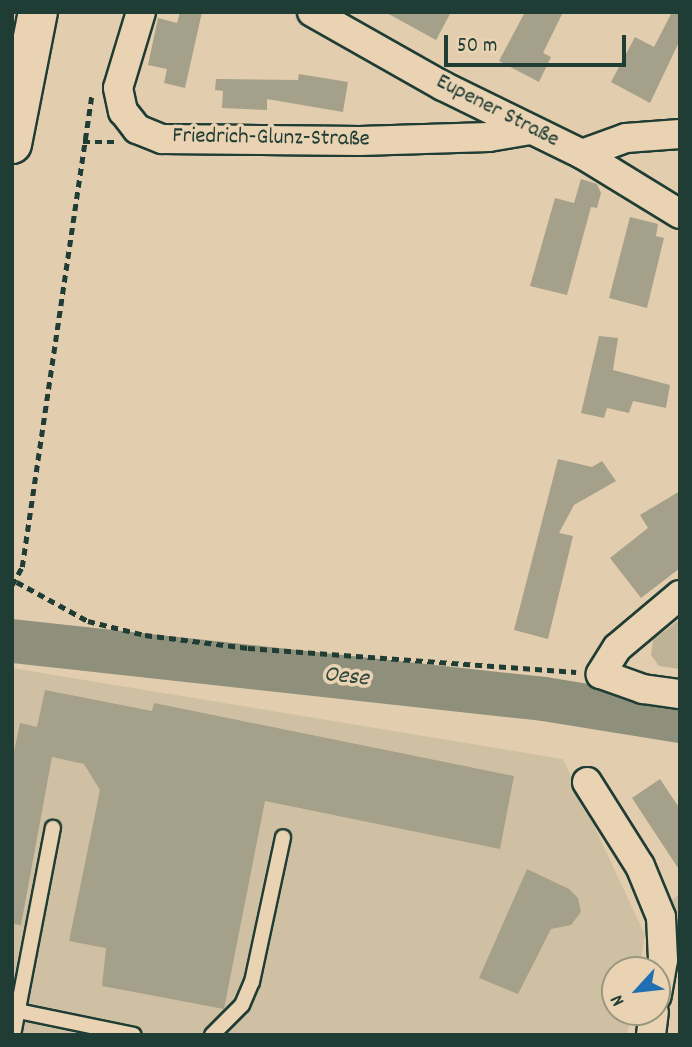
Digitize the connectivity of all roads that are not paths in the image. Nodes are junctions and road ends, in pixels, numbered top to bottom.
1 (38, 12) edge
2 (141, 12) edge
3 (312, 12) edge
4 (530, 130) junction
5 (680, 134) edge
6 (12, 144) edge
7 (582, 154) junction
8 (680, 214) edge
9 (680, 595) edge
10 (680, 694) edge
11 (587, 782) dead end
12 (53, 828) dead end
13 (283, 838) dead end
14 (663, 956) edge
15 (18, 1011) junction
16 (13, 1035) edge
17 (134, 1035) edge
18 (212, 1035) edge

1 - 6 main road
2 - 4 street, Friedrich-Glunz-Straße
3 - 4 street, Eupener Straße
4 - 7 street, Eupener Straße
5 - 7 street
7 - 8 street, Eupener Straße
9 - 10 street
11 - 14 street
12 - 15 lane
13 - 18 lane
15 - 16 lane
15 - 17 lane

